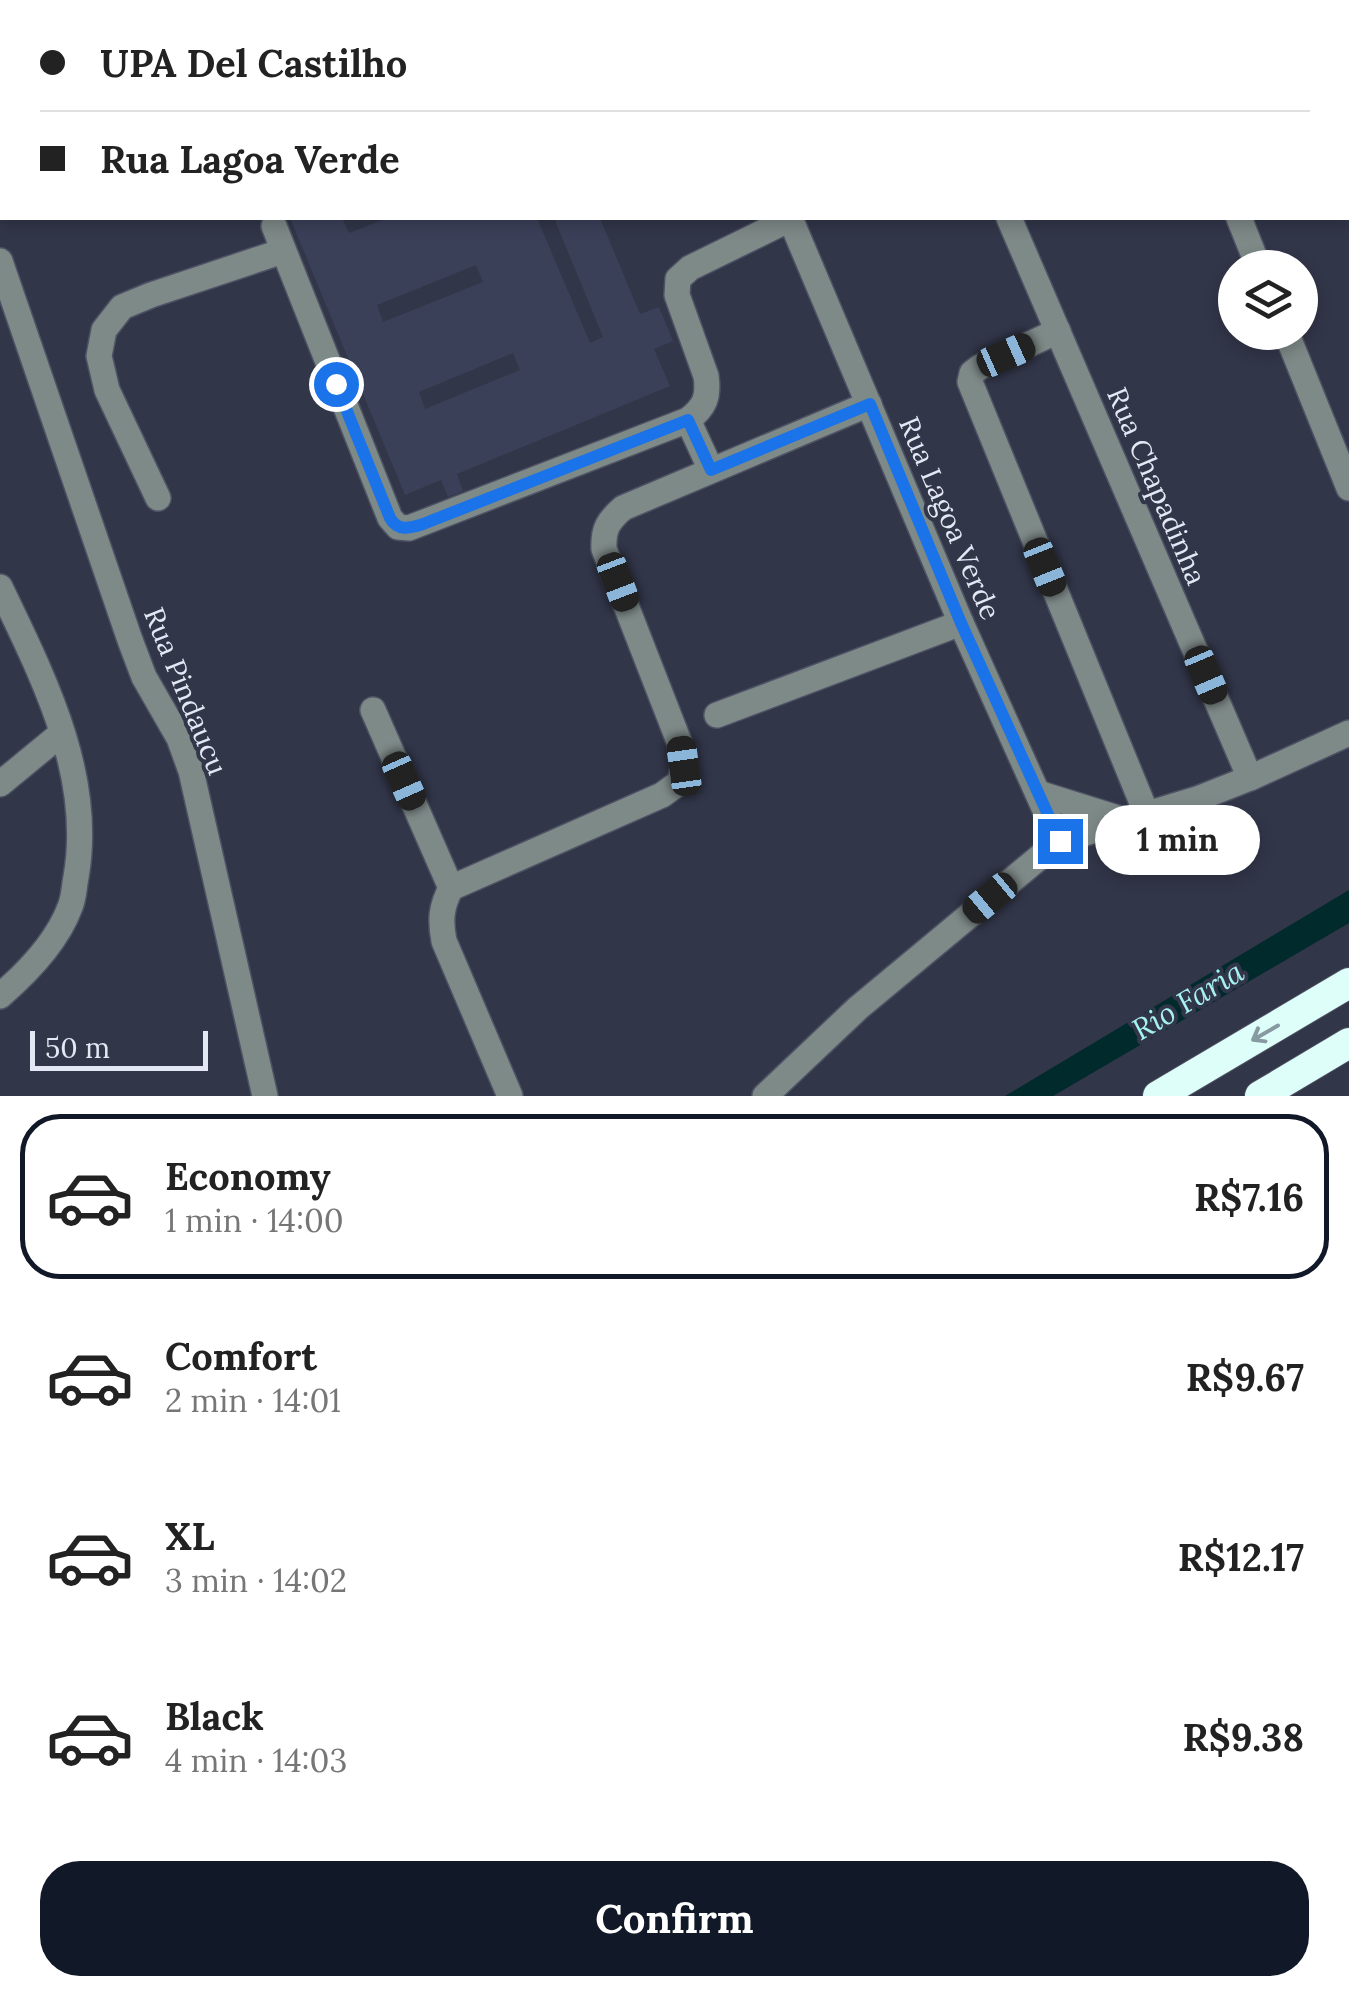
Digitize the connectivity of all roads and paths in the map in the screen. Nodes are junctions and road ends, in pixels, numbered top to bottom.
1 (786, 220) edge
2 (791, 220) edge
3 (1010, 220) edge
4 (1240, 220) edge
5 (274, 226) dead end
6 (1252, 250) edge
7 (284, 251) junction
8 (0, 261) edge
9 (1058, 332) junction
10 (1293, 350) edge
11 (870, 404) junction
12 (688, 420) junction
13 (711, 470) junction
14 (1349, 488) edge
15 (158, 498) dead end
16 (0, 587) edge
17 (961, 623) junction
18 (372, 710) dead end
19 (717, 715) dead end
20 (62, 733) junction
21 (1349, 734) edge
22 (1250, 778) junction
23 (0, 784) edge
24 (1038, 793) junction
25 (1136, 818) junction
26 (1060, 841) junction
27 (451, 888) junction
28 (1349, 983) edge
29 (0, 996) edge
30 (1349, 1043) edge
31 (264, 1096) edge
32 (510, 1096) edge
33 (765, 1096) edge
34 (1158, 1096) edge
35 (1260, 1096) edge

1 - 12 street
2 - 11 street, Rua Lagoa Verde
3 - 9 street, Rua Chapadinha
4 - 6 street
5 - 7 street
7 - 12 street
7 - 15 street
8 - 31 street, Rua Pindaucu
9 - 22 street, Rua Chapadinha
9 - 25 street
10 - 14 street
11 - 13 street
11 - 17 street, Rua Lagoa Verde
12 - 13 street
13 - 27 street
16 - 20 street
17 - 19 street
17 - 24 street, Rua Lagoa Verde
18 - 27 street
20 - 23 street
20 - 29 street
21 - 22 street
22 - 25 street
24 - 25 street
24 - 26 street, Rua Lagoa Verde
25 - 26 street
26 - 33 street
27 - 32 street
28 -> 34 highway
30 - 35 highway

